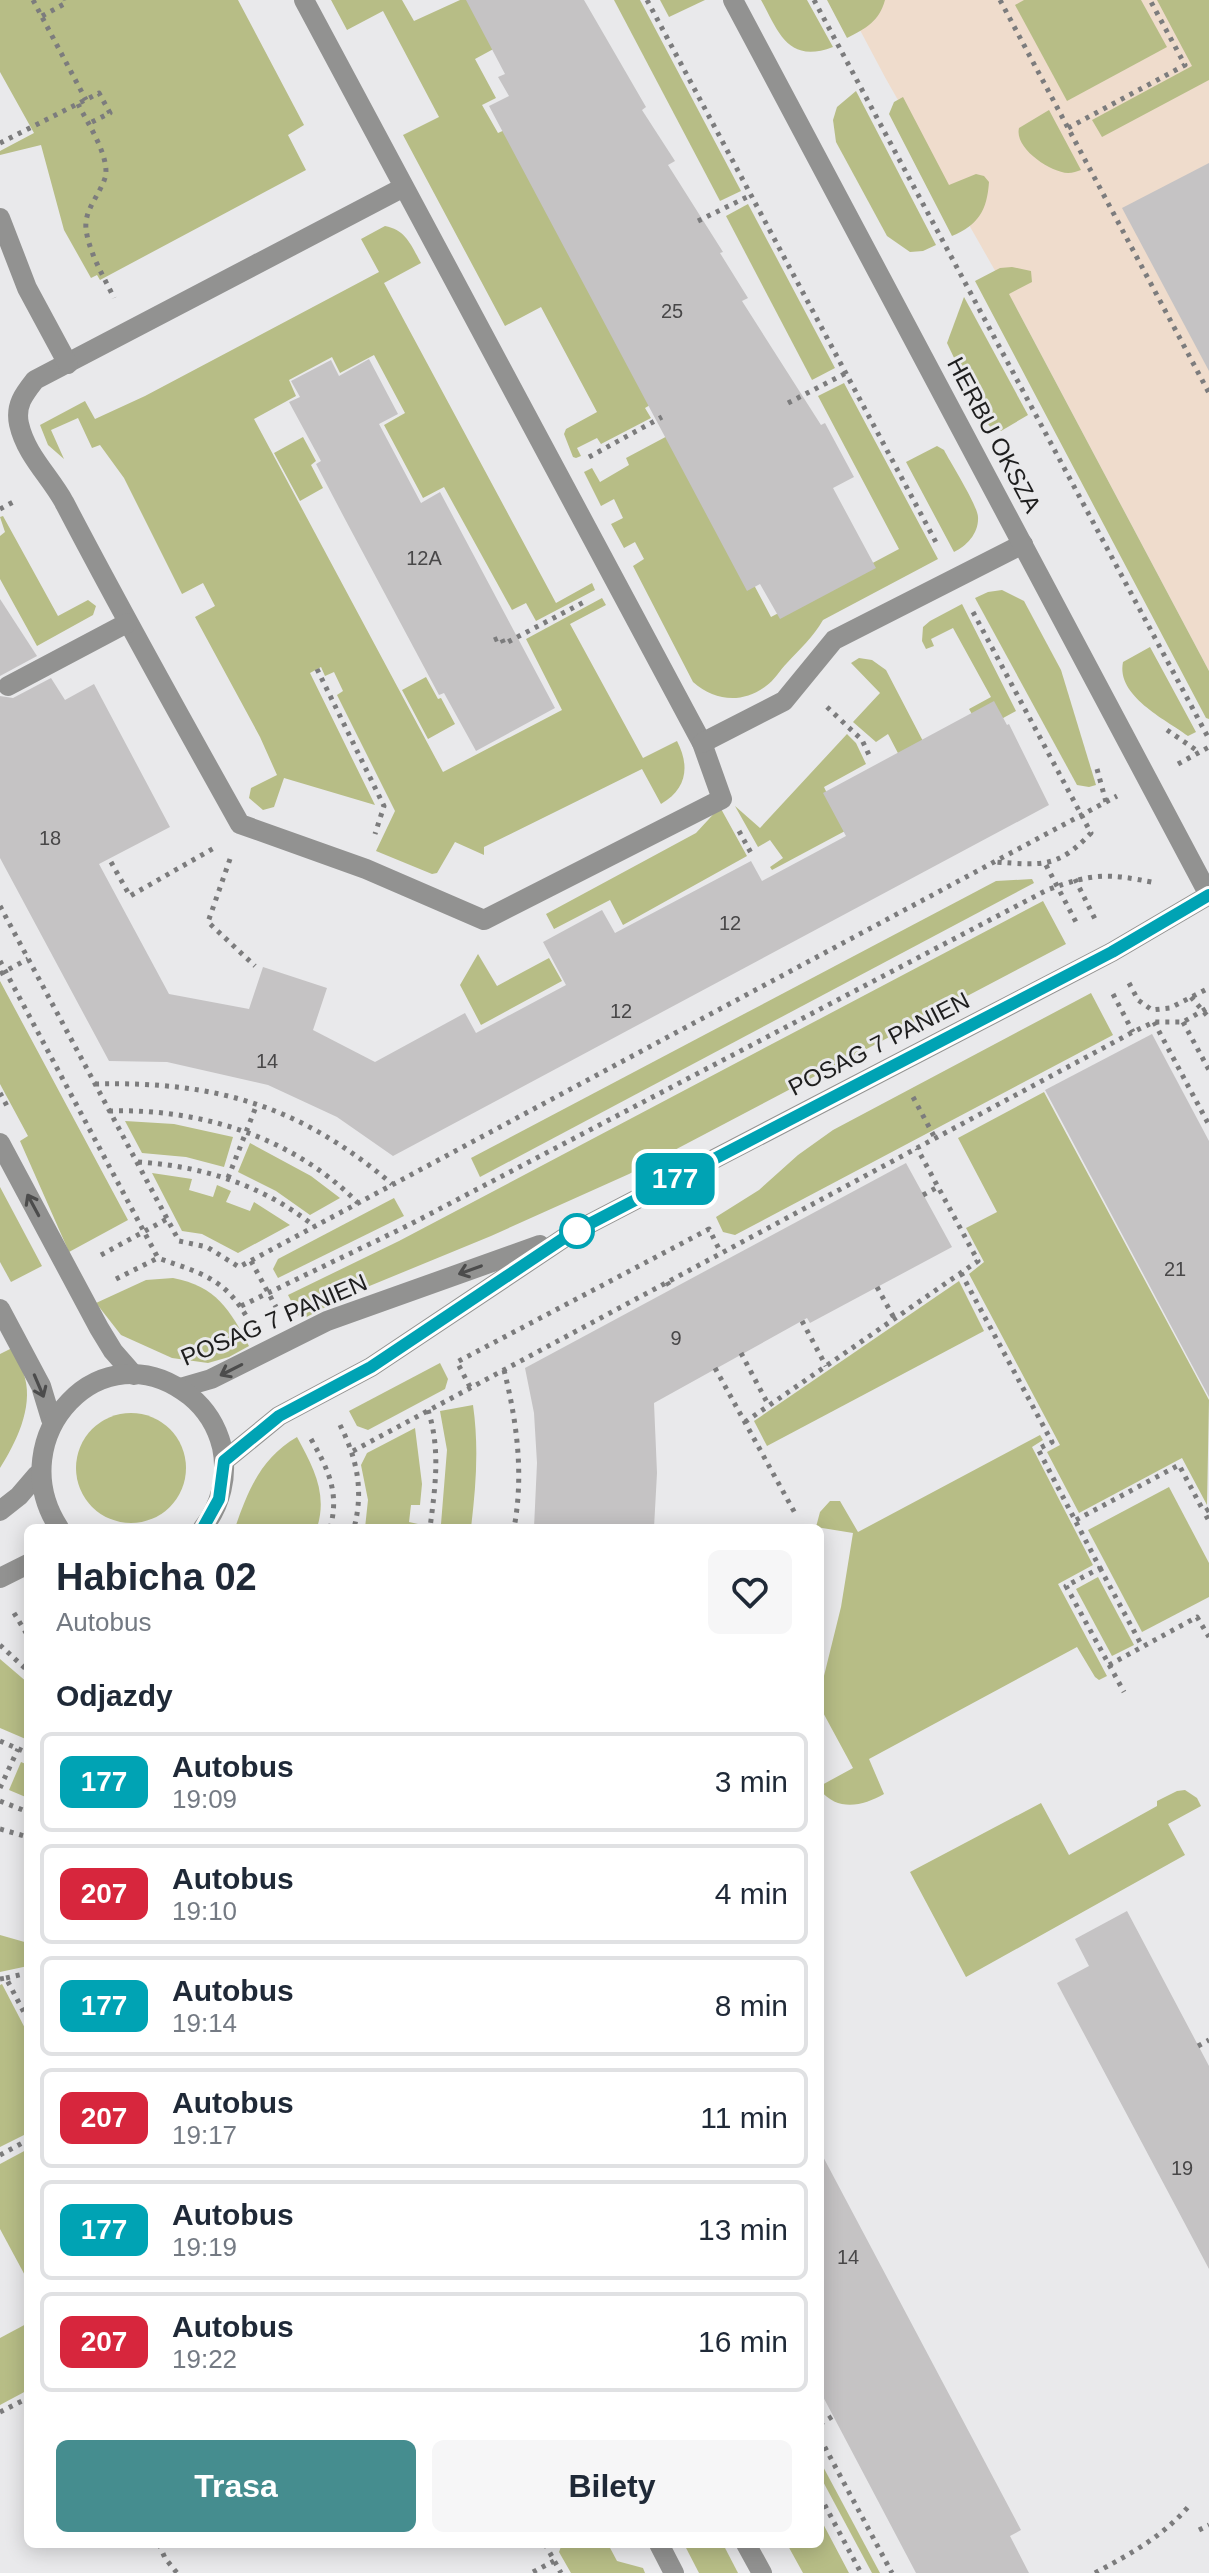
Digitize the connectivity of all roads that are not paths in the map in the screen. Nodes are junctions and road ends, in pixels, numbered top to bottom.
1 (304, 0) edge
2 (733, 0) edge
3 (404, 187) junction
4 (0, 218) edge
5 (68, 364) junction
6 (1023, 544) junction
7 (127, 623) junction
8 (8, 686) dead end
9 (702, 743) junction
10 (1209, 895) edge
11 (0, 1143) edge
12 (570, 1234) junction
13 (0, 1309) edge
14 (134, 1375) junction
15 (180, 1388) junction
16 (51, 1419) junction
17 (224, 1461) junction
18 (37, 1475) junction
19 (0, 1511) edge
20 (56, 1524) edge
21 (206, 1524) edge
22 (24, 1566) edge
23 (0, 1578) edge
24 (661, 2548) edge
25 (748, 2548) edge
26 (674, 2573) edge
27 (762, 2573) edge

1 - 3 street
2 - 6 street, HERBU OKSZA
3 - 5 street
3 - 9 street
4 - 5 street
5 - 7 street
6 - 9 street
6 - 10 street, HERBU OKSZA
7 - 8 street
7 - 9 street
10 - 12 street, POSAG 7 PANIEN
14 -> 11 street
12 -> 15 street, POSAG 7 PANIEN
12 - 17 street, POSAG 7 PANIEN
13 -> 16 street
14 - 15 street
14 - 16 street
15 - 17 street
16 - 18 street
17 - 21 street
18 - 19 street
18 - 20 street
22 - 23 street
24 - 26 street
25 - 27 street

